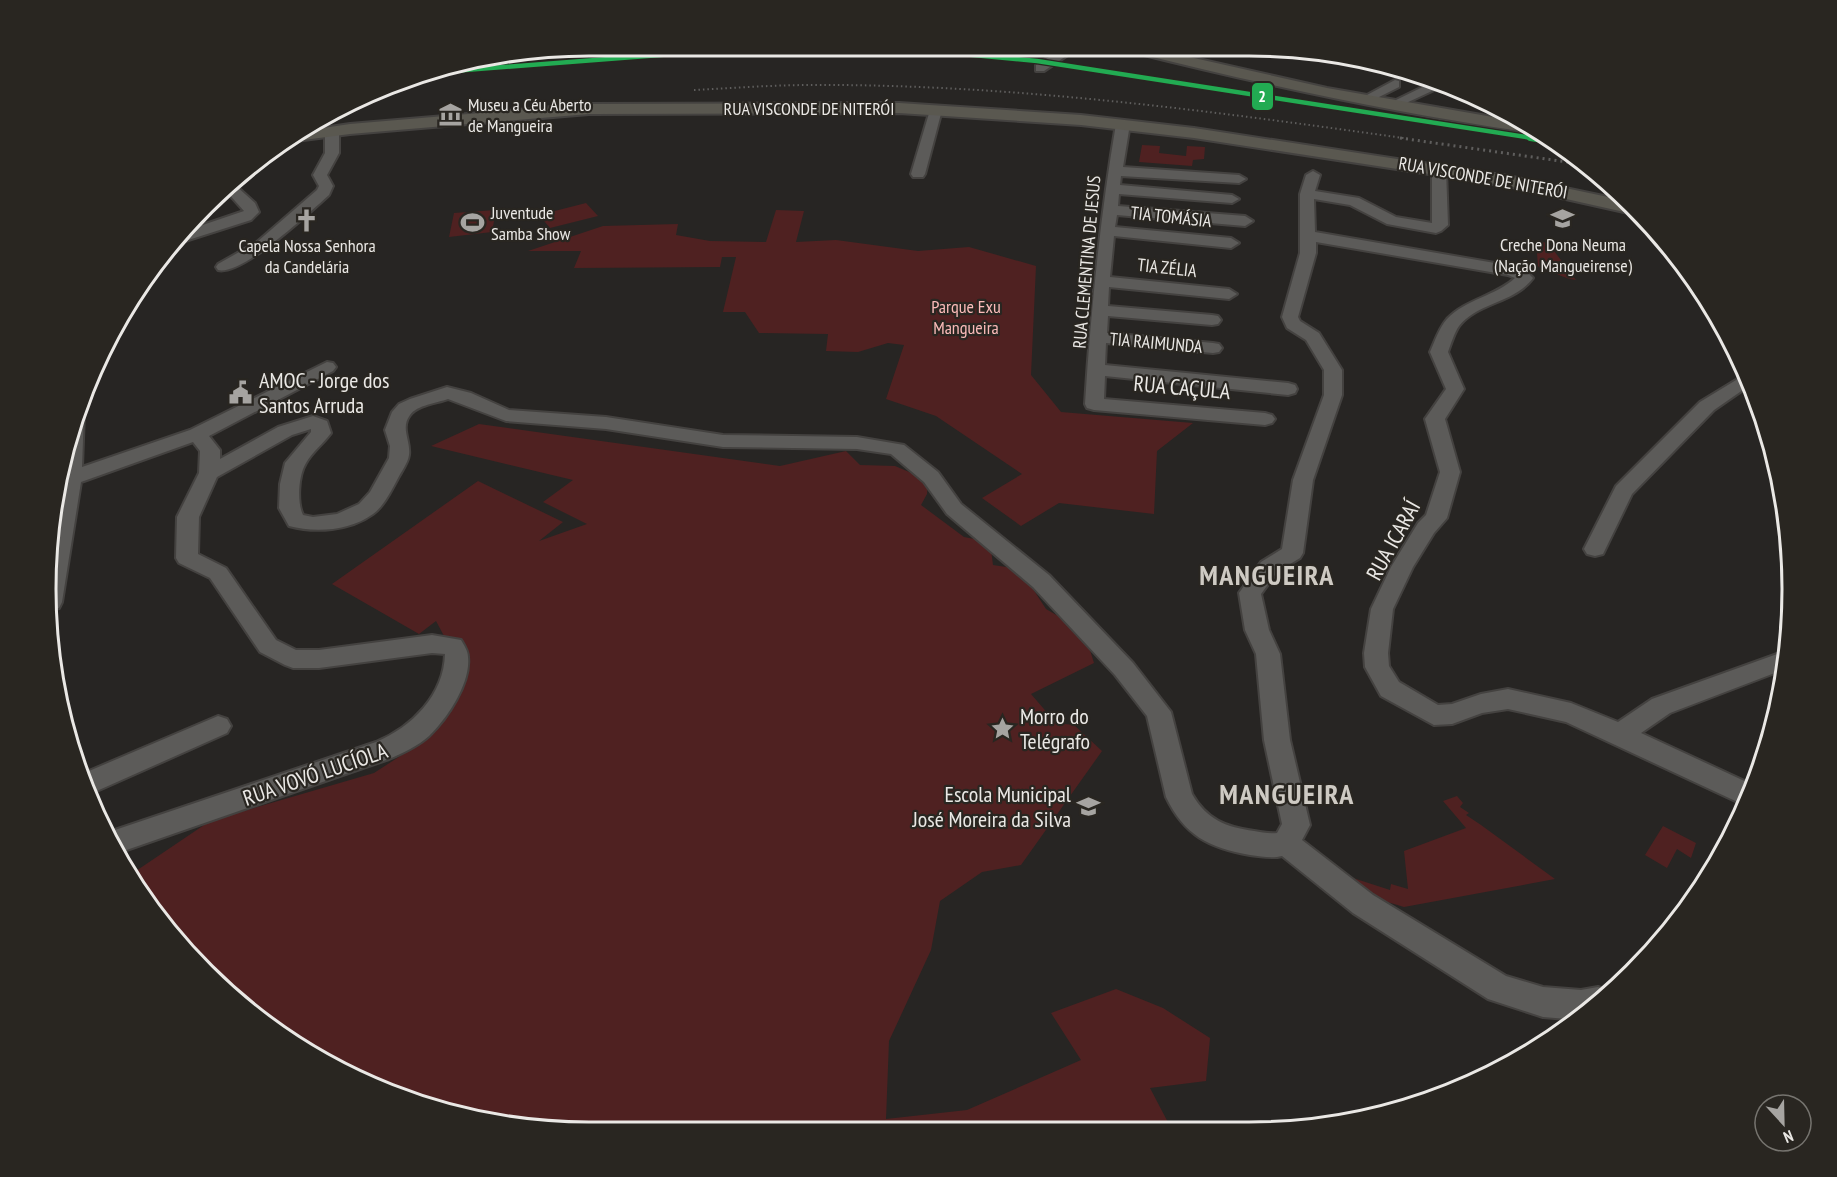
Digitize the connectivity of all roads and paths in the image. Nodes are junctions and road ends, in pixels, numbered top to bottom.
1 (1059, 56) edge
2 (1166, 56) edge
3 (1215, 56) edge
4 (1040, 68) dead end
5 (1395, 84) dead end
6 (1430, 88) edge
7 (1373, 95) junction
8 (1400, 101) junction
9 (1448, 109) junction
10 (936, 110) junction
11 (1486, 111) edge
12 (1494, 115) edge
13 (1124, 124) junction
14 (1511, 125) edge
15 (332, 131) junction
16 (309, 135) edge
17 (1451, 169) junction
18 (1115, 171) junction
19 (918, 174) dead end
20 (1538, 176) junction
21 (1239, 179) dead end
22 (1595, 184) edge
23 (1114, 189) junction
24 (1601, 189) edge
25 (234, 191) edge
26 (1232, 199) dead end
27 (1617, 204) edge
28 (1110, 210) junction
29 (1245, 221) dead end
30 (1107, 231) junction
31 (190, 235) edge
32 (1309, 236) junction
33 (1232, 243) dead end
34 (224, 267) dead end
35 (1101, 281) junction
36 (1229, 294) dead end
37 (1100, 310) junction
38 (1212, 320) dead end
39 (1098, 337) junction
40 (1213, 348) dead end
41 (327, 367) dead end
42 (1097, 370) junction
43 (1740, 383) edge
44 (1288, 389) dead end
45 (1094, 404) joint
46 (1265, 419) dead end
47 (197, 434) junction
48 (72, 459) edge
49 (209, 473) junction
50 (71, 478) junction
51 (1595, 549) dead end
52 (57, 567) edge
53 (1776, 663) edge
54 (219, 726) dead end
55 (1620, 734) junction
56 (92, 781) edge
57 (1741, 791) edge
58 (119, 840) edge
59 (1286, 843) junction
60 (1580, 1005) edge

1 - 4 street
2 - 14 main road
3 - 7 main road
5 - 7 street
6 - 8 street
7 - 8 main road
8 - 9 main road
9 - 11 main road
9 - 12 main road
10 - 13 main road, RUA VISCONDE DE NITERÓI
10 - 15 main road, RUA VISCONDE DE NITERÓI
10 - 19 street
13 - 17 main road, RUA VISCONDE DE NITERÓI
13 - 18 street, RUA CLEMENTINA DE JESUS
15 - 16 main road, RUA VISCONDE DE NITERÓI
15 - 34 street
17 - 20 main road, RUA VISCONDE DE NITERÓI
17 - 27 main road, RUA VISCONDE DE NITERÓI
17 - 32 street
18 - 21 street
18 - 23 street, RUA CLEMENTINA DE JESUS
20 - 22 main road, RUA VISCONDE DE NITERÓI
20 - 24 main road
23 - 26 street
23 - 28 street, RUA CLEMENTINA DE JESUS
25 - 31 street
28 - 29 street
28 - 30 street, RUA CLEMENTINA DE JESUS
30 - 33 street, TIA TOMÁSIA
30 - 35 street, RUA CLEMENTINA DE JESUS
32 - 55 street, RUA ICARAÍ
32 - 59 street
35 - 36 street, TIA ZÉLIA
35 - 37 street, RUA CLEMENTINA DE JESUS
37 - 38 street
37 - 39 street, RUA CLEMENTINA DE JESUS
39 - 40 street, TIA RAIMUNDA
39 - 42 street, RUA CLEMENTINA DE JESUS
41 - 47 street
42 - 44 street
42 - 45 street, RUA CLEMENTINA DE JESUS
43 - 51 street
45 - 46 street, RUA CAÇULA
47 - 49 street
47 - 50 street
48 - 50 street
49 - 58 street, RUA VOVÓ LUCÍOLA
49 - 59 street
50 - 52 street
53 - 55 street
54 - 56 street
55 - 57 street
59 - 60 street

